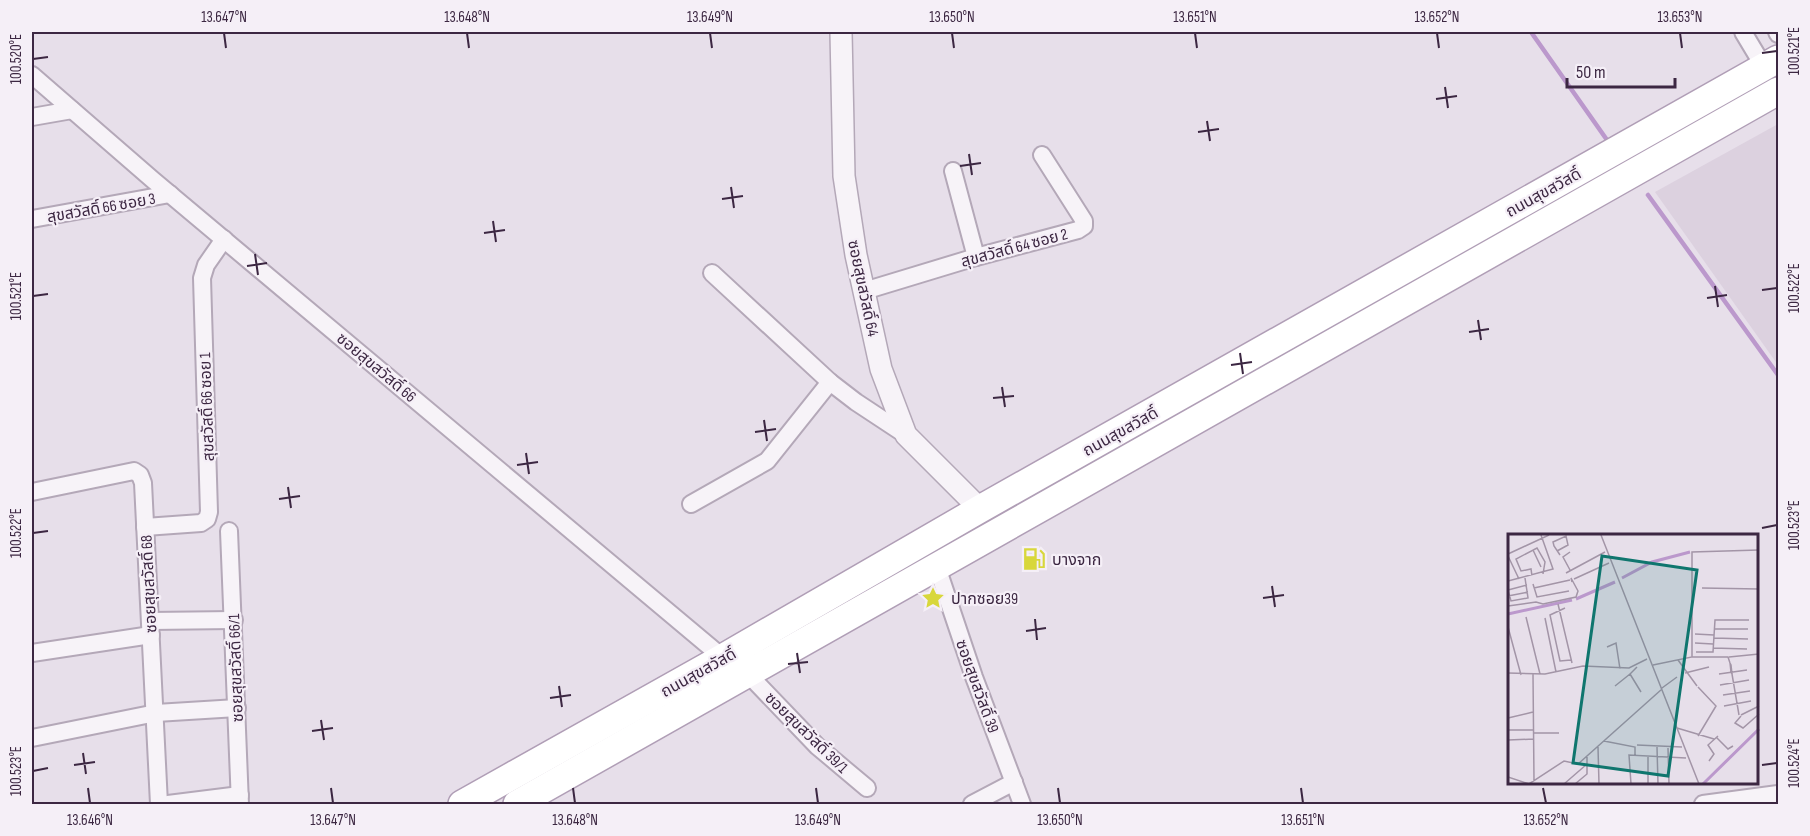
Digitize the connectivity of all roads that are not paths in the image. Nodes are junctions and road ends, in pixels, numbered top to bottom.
1 (841, 32) edge
2 (1743, 32) edge
3 (1772, 63) edge
4 (32, 75) edge
5 (1779, 91) edge
6 (72, 110) junction
7 (32, 117) edge
8 (1042, 155) dead end
9 (953, 171) dead end
10 (170, 194) junction
11 (32, 219) edge
12 (224, 239) junction
13 (976, 257) junction
14 (712, 273) dead end
15 (864, 291) junction
16 (830, 382) junction
17 (906, 435) junction
18 (32, 492) edge
19 (691, 504) dead end
20 (980, 509) junction
21 (145, 526) junction
22 (229, 531) dead end
23 (936, 567) junction
24 (234, 620) junction
25 (150, 628) junction
26 (32, 654) edge
27 (724, 657) junction
28 (744, 676) junction
29 (237, 708) junction
30 (156, 713) junction
31 (32, 738) edge
32 (1014, 782) junction
33 (867, 788) dead end
34 (1779, 794) edge
35 (240, 800) edge
36 (159, 804) edge
37 (168, 804) edge
38 (462, 804) edge
39 (517, 804) edge
40 (972, 804) edge
41 (1022, 804) edge
42 (1702, 804) edge

1 - 15 street, ซอยสุขสวัสดิ์ 64
2 - 3 street
3 - 20 main road, ถนนสุขสวัสดิ์
4 - 6 street, ซอยสุขสวัสดิ์ 66
5 - 23 main road, ถนนสุขสวัสดิ์
6 - 7 street
6 - 10 street, ซอยสุขสวัสดิ์ 66
8 - 13 street, สุขสวัสดิ์ 64 ซอย 2
9 - 13 street
10 - 11 street, สุขสวัสดิ์ 66 ซอย 3
10 - 12 street, ซอยสุขสวัสดิ์ 66
12 - 21 street, สุขสวัสดิ์ 66 ซอย 1
12 - 27 street, ซอยสุขสวัสดิ์ 66
13 - 15 street, สุขสวัสดิ์ 64 ซอย 2
14 - 16 street
15 - 17 street, ซอยสุขสวัสดิ์ 64
16 - 17 street
16 - 19 street
17 - 20 street, ซอยสุขสวัสดิ์ 64
18 - 21 street, ซอยสุขสวัสดิ์ 68
20 - 27 main road, ถนนสุขสวัสดิ์
21 - 25 street, ซอยสุขสวัสดิ์ 68
22 - 24 street, ซอยสุขสวัสดิ์ 66/1
23 - 28 main road, ถนนสุขสวัสดิ์
23 - 32 street, ซอยสุขสวัสดิ์ 39
24 - 25 street
24 - 29 street, ซอยสุขสวัสดิ์ 66/1
25 - 26 street
25 - 30 street, ซอยสุขสวัสดิ์ 68
27 - 28 street, ซอยสุขสวัสดิ์ 66
27 - 38 main road, ถนนสุขสวัสดิ์
28 - 33 street, ซอยสุขสวัสดิ์ 39/1
28 - 39 main road, ถนนสุขสวัสดิ์
29 - 30 street
29 - 35 street, ซอยสุขสวัสดิ์ 66/1
30 - 31 street
30 - 36 street, ซอยสุขสวัสดิ์ 68
32 - 40 street
32 - 41 street, ซอยสุขสวัสดิ์ 39
34 - 42 street
35 - 37 street

